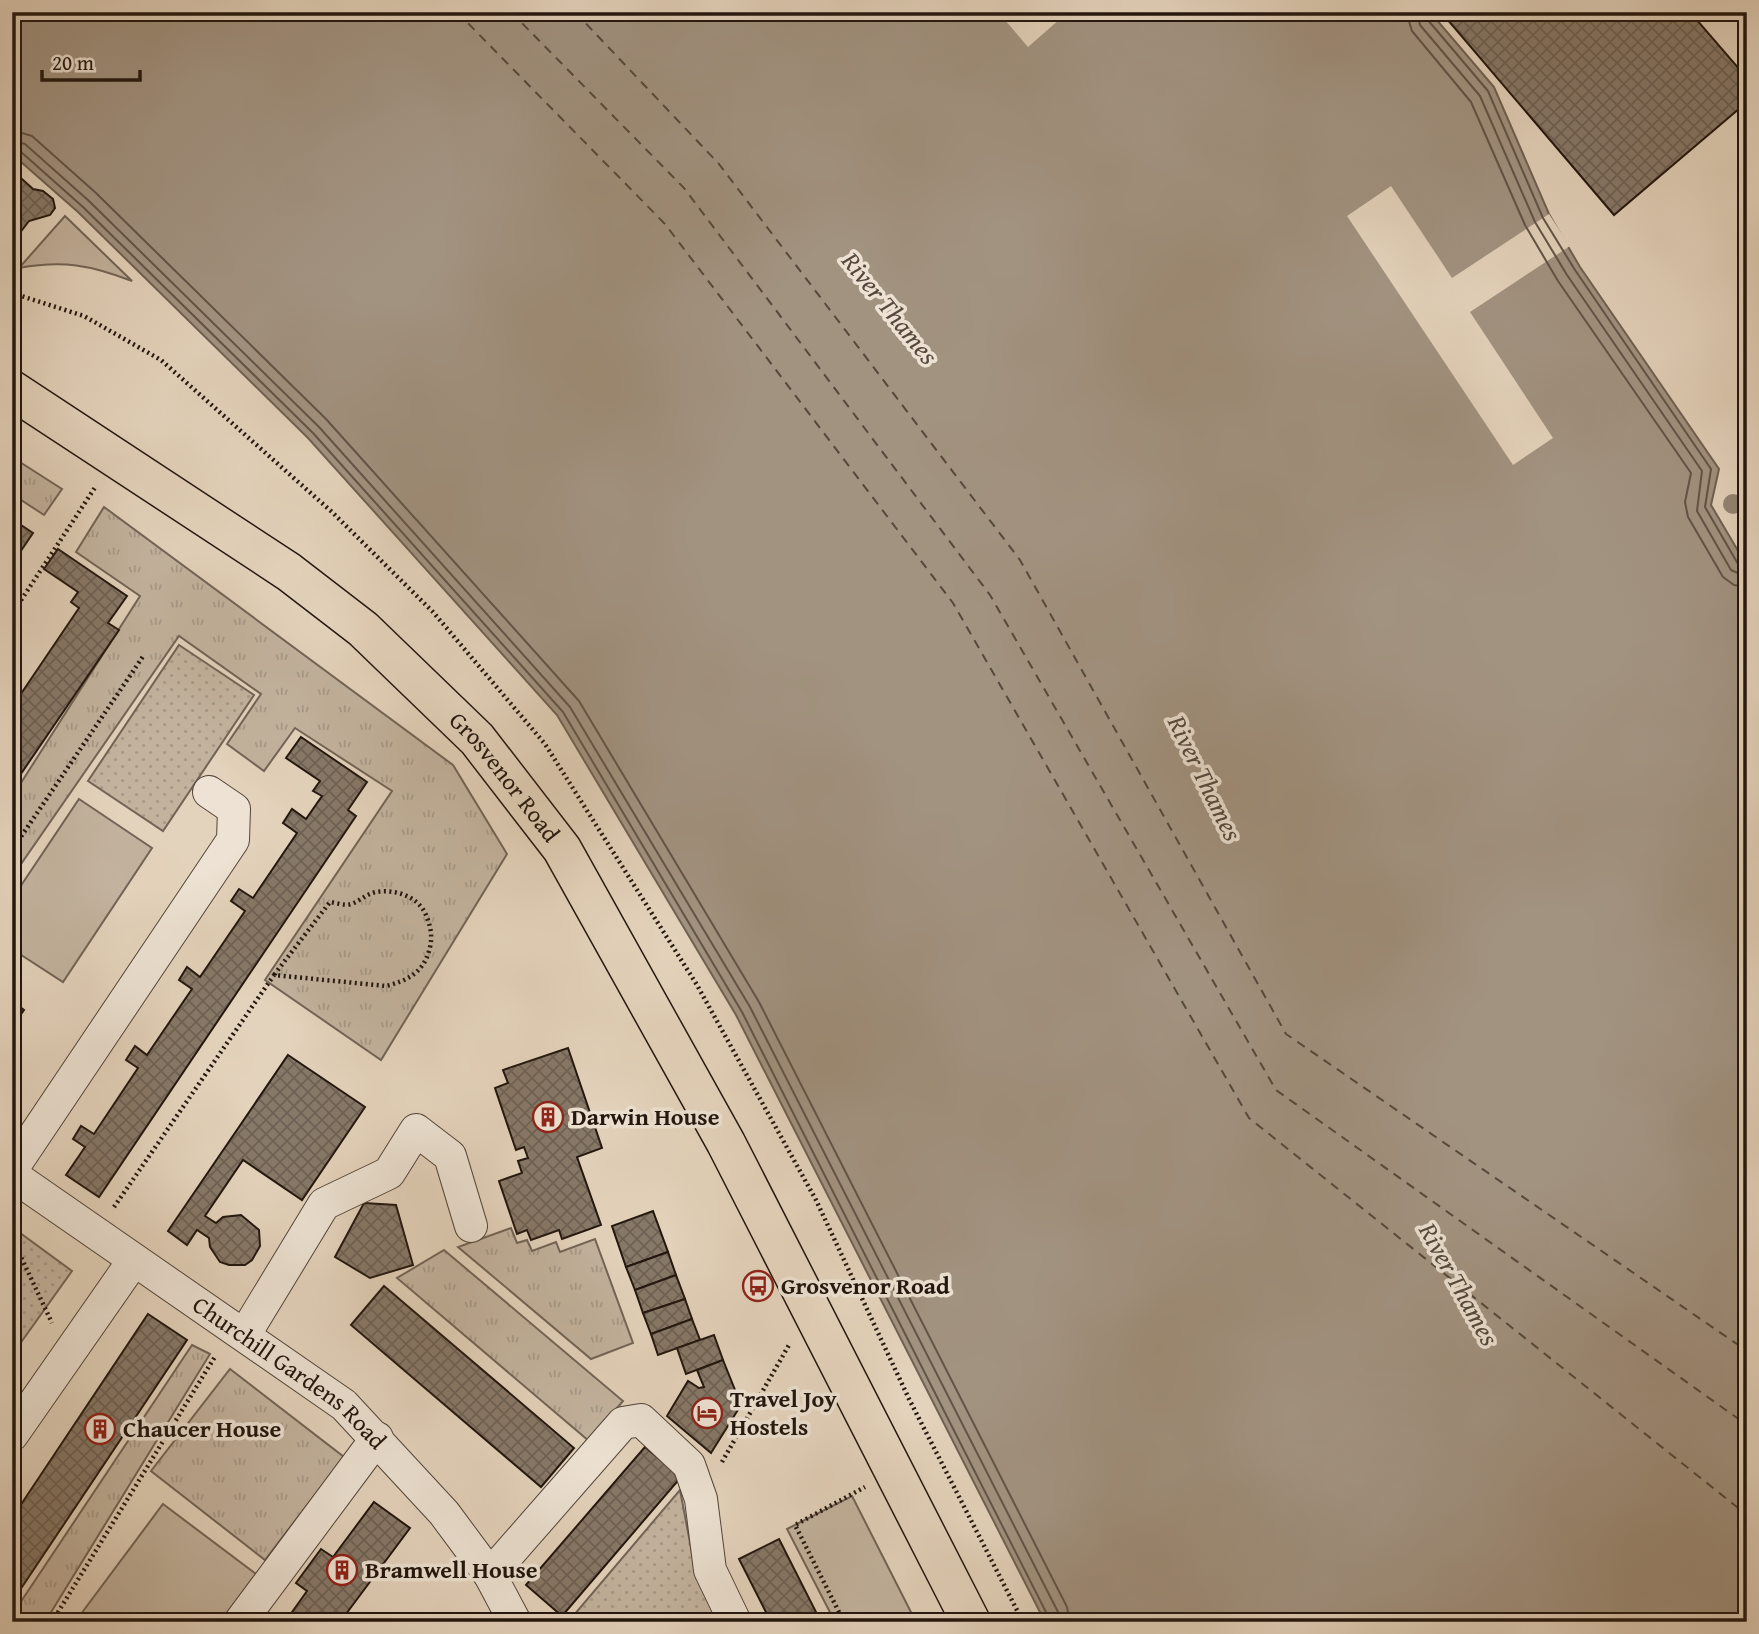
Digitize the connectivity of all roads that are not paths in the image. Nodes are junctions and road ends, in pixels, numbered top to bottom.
1 (12, 390) edge
2 (209, 792) dead end
3 (12, 1168) edge
4 (12, 1175) edge
5 (471, 1226) dead end
6 (134, 1260) junction
7 (245, 1334) junction
8 (12, 1435) edge
9 (377, 1438) junction
10 (491, 1575) junction
11 (240, 1622) edge
12 (516, 1622) edge
13 (736, 1622) edge
14 (971, 1622) edge

1 - 14 highway, Grosvenor Road
2 - 3 street
4 - 6 street, Churchill Gardens Road
5 - 7 street
6 - 7 street, Churchill Gardens Road
6 - 8 street
7 - 9 street, Churchill Gardens Road
9 - 10 street, Churchill Gardens Road
9 - 11 street
10 - 12 street, Churchill Gardens Road
10 - 13 street

